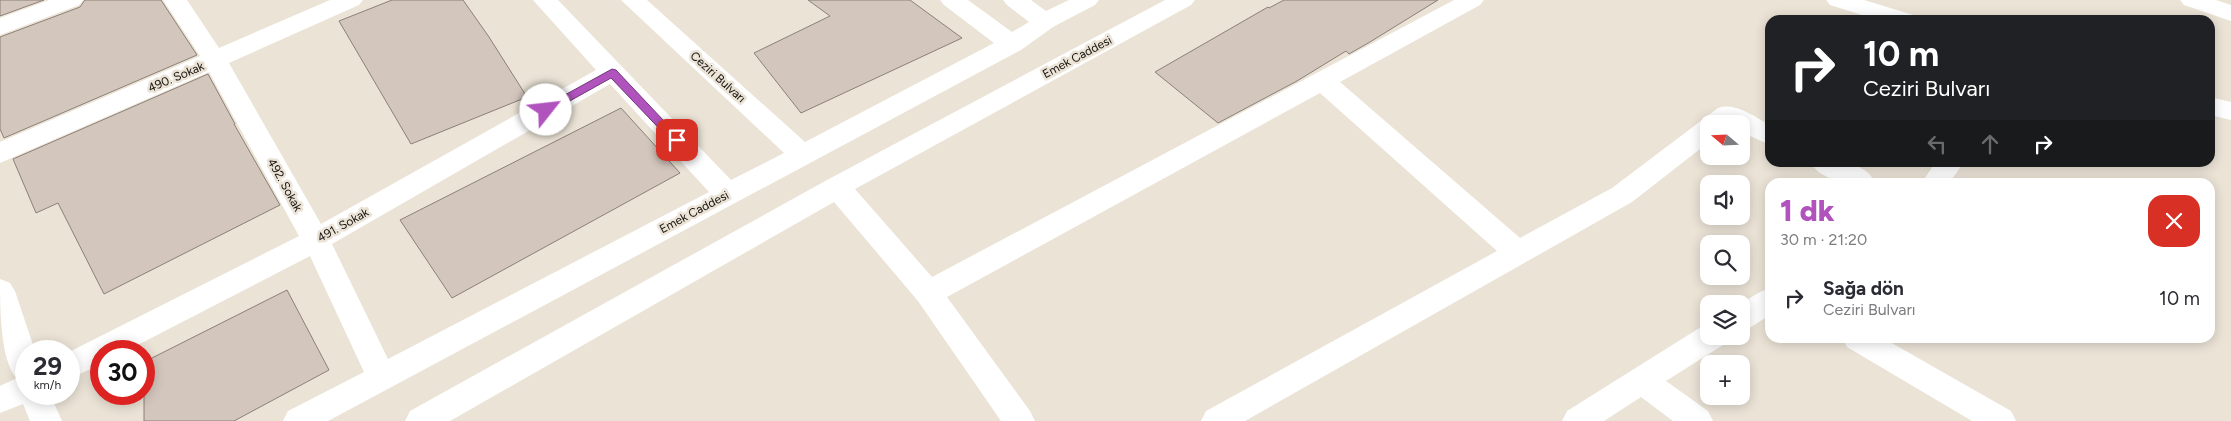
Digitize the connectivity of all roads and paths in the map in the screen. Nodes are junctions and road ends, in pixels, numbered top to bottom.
1 (71, 0) edge
2 (176, 0) edge
3 (351, 0) edge
4 (545, 0) edge
5 (633, 0) edge
6 (952, 0) edge
7 (1015, 0) edge
8 (1087, 0) edge
9 (1183, 0) edge
10 (1472, 0) edge
11 (1838, 0) edge
12 (2192, 0) edge
13 (2231, 13) edge
14 (1888, 15) edge
15 (1045, 22) junction
16 (0, 27) edge
17 (1012, 44) junction
18 (215, 60) junction
19 (612, 72) junction
20 (1323, 81) junction
21 (2215, 107) edge
22 (2231, 111) edge
23 (1750, 126) edge
24 (1765, 133) edge
25 (1700, 135) edge
26 (0, 153) edge
27 (802, 154) junction
28 (1833, 167) edge
29 (1947, 167) edge
30 (1854, 178) edge
31 (1938, 178) edge
32 (837, 186) junction
33 (728, 195) junction
34 (316, 240) junction
35 (1518, 253) junction
36 (0, 291) edge
37 (928, 293) junction
38 (1765, 303) edge
39 (1750, 312) edge
40 (17, 340) edge
41 (1867, 343) edge
42 (1700, 344) edge
43 (80, 360) edge
44 (382, 378) junction
45 (1642, 381) junction
46 (15, 393) edge
47 (0, 400) edge
48 (39, 405) edge
49 (46, 421) edge
50 (299, 421) edge
51 (421, 421) edge
52 (1019, 421) edge
53 (1217, 421) edge
54 (1578, 421) edge
55 (1697, 421) edge
56 (2000, 421) edge

1 - 16 street
2 - 18 street, 492. Sokak
3 - 18 street, 490. Sokak
4 - 19 street
5 - 27 street, Ceziri Bulvarı
6 - 17 street
7 - 15 street
8 - 15 street, Emek Caddesi
9 - 32 street, Emek Caddesi
10 - 20 street
11 - 14 street
12 - 13 street
15 - 17 street, Emek Caddesi
17 - 27 street, Emek Caddesi
18 - 26 street, 490. Sokak
18 - 34 street, 492. Sokak
19 - 33 street
19 - 34 street, 491. Sokak
20 - 35 street
20 - 37 street
21 - 22 street
23 - 24 street
25 - 35 street
27 - 33 street, Emek Caddesi
28 - 30 street
29 - 31 street
32 - 37 street
32 - 51 street, Emek Caddesi
33 - 44 street, Emek Caddesi
34 - 43 street, 491. Sokak
34 - 44 street, 492. Sokak
35 - 53 street
36 - 40 street
37 - 52 street
38 - 39 street
41 - 56 street
42 - 45 street
44 - 50 street, Emek Caddesi
45 - 54 street
45 - 55 street
46 - 47 street
48 - 49 street

